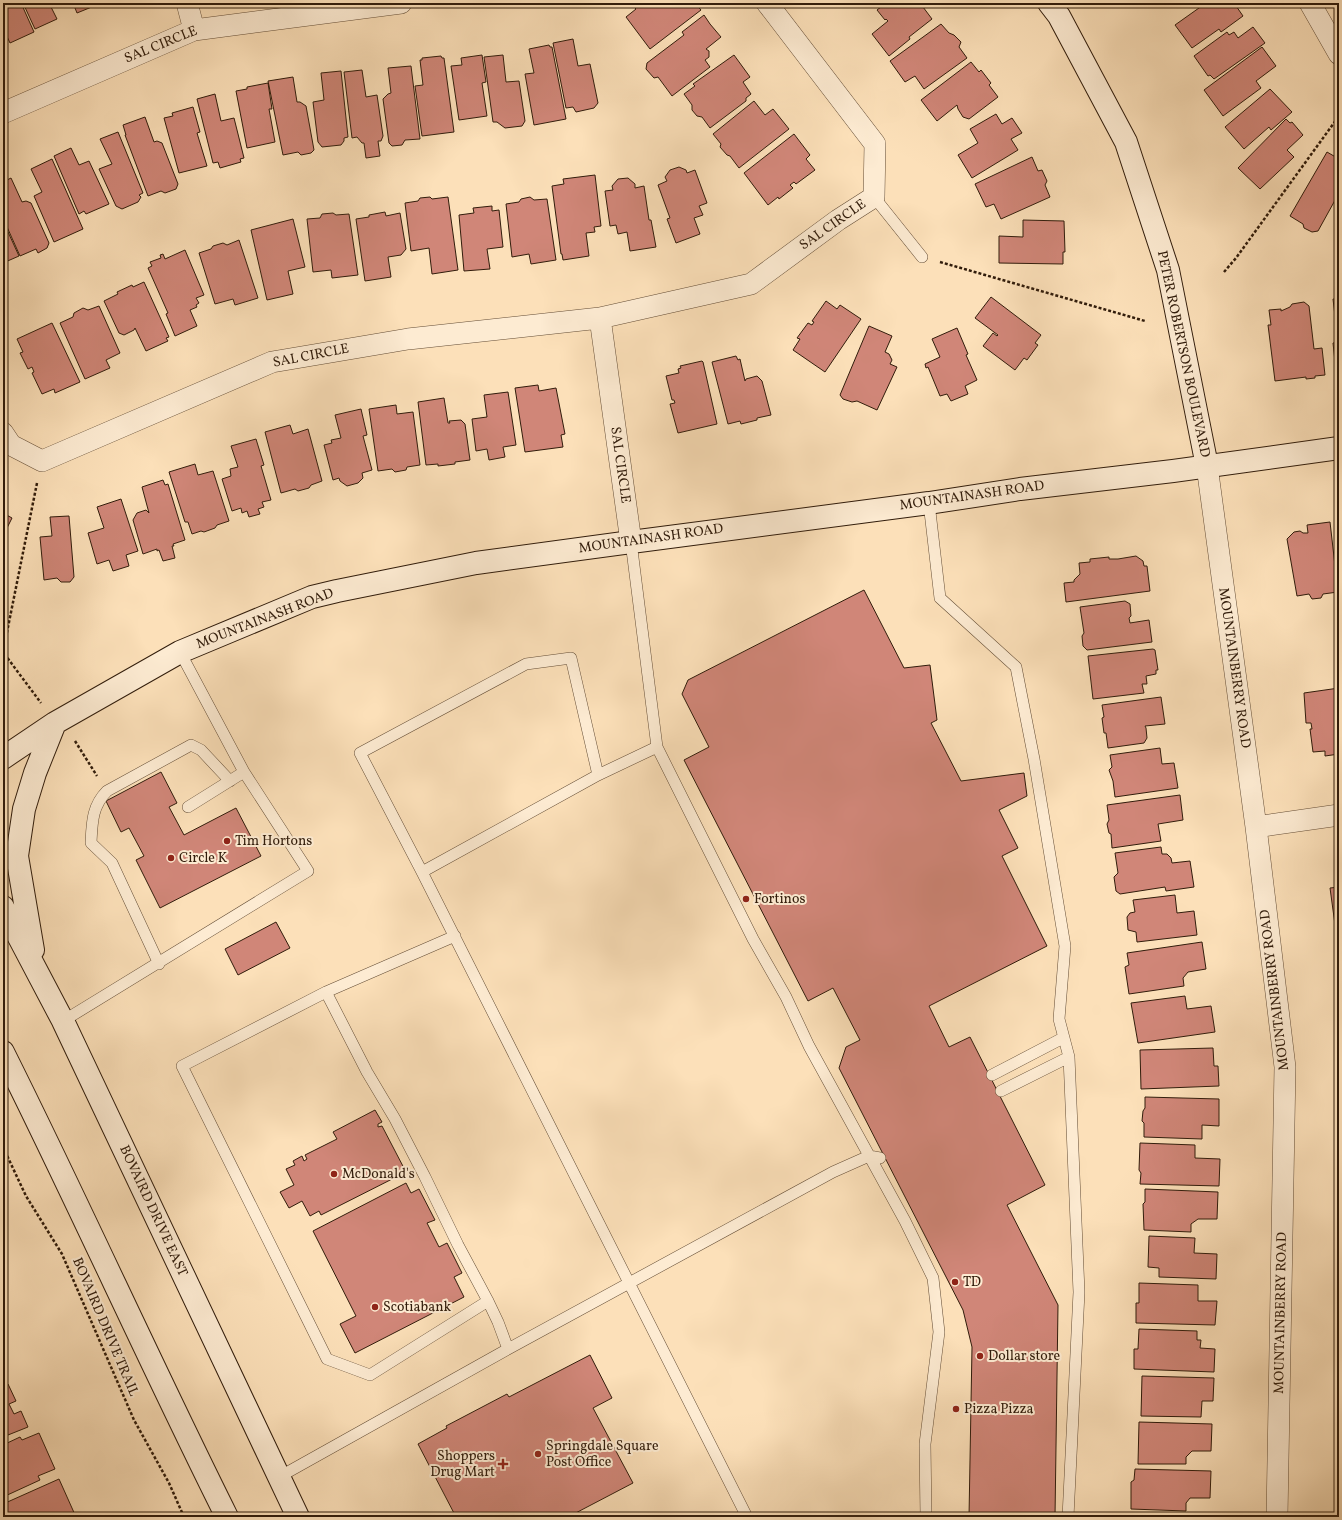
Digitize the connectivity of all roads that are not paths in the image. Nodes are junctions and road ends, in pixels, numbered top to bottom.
1 (187, 3) edge
2 (401, 3) edge
3 (768, 3) edge
4 (1049, 3) edge
5 (1310, 3) edge
6 (194, 30) junction
7 (1339, 54) edge
8 (3, 114) edge
9 (874, 197) junction
10 (922, 257) road end
11 (600, 318) junction
12 (3, 433) edge
13 (1339, 448) edge
14 (1207, 466) junction
15 (929, 503) junction
16 (631, 542) junction
17 (180, 652) junction
18 (58, 721) junction
19 (657, 747) junction
20 (3, 758) edge
21 (244, 772) junction
22 (598, 775) junction
23 (230, 781) junction
24 (188, 807) dead end
25 (1339, 815) edge
26 (1256, 827) junction
27 (422, 872) junction
28 (3, 907) edge
29 (455, 936) junction
30 (159, 964) junction
31 (36, 969) junction
32 (326, 992) junction
33 (64, 1021) junction
34 (1063, 1038) junction
35 (3, 1052) edge
36 (1069, 1057) junction
37 (992, 1075) dead end
38 (1001, 1091) dead end
39 (872, 1142) dead end
40 (875, 1157) junction
41 (629, 1282) junction
42 (488, 1301) junction
43 (508, 1349) junction
44 (279, 1477) junction
45 (227, 1517) edge
46 (298, 1517) edge
47 (748, 1517) edge
48 (926, 1517) edge
49 (1068, 1517) edge
50 (1277, 1517) edge

1 - 6 street
2 - 6 street, SAL CIRCLE
3 - 9 street, SAL CIRCLE
4 - 14 street, PETER ROBERTSON BOULEVARD
5 - 7 street
6 - 8 street, SAL CIRCLE
9 - 10 lane
9 - 11 street, SAL CIRCLE
11 - 12 street, SAL CIRCLE
11 - 16 street, SAL CIRCLE
13 - 14 street, MOUNTAINASH ROAD
14 - 15 street, MOUNTAINASH ROAD
14 - 26 street, MOUNTAINBERRY ROAD
15 - 16 street, MOUNTAINASH ROAD
15 - 34 lane
16 - 17 street, MOUNTAINASH ROAD
16 - 19 lane
17 - 18 street, MOUNTAINASH ROAD
17 - 21 lane
18 - 20 street, MOUNTAINASH ROAD
18 - 31 street
19 - 22 lane
19 - 40 lane
21 - 23 lane
21 - 30 lane
22 - 27 lane
22 - 27 lane
23 - 24 lane
23 - 30 lane
25 - 26 street
26 - 50 street, MOUNTAINBERRY ROAD
27 - 29 lane
28 - 31 street, BOVAIRD DRIVE EAST
29 - 32 lane
29 - 41 lane
30 - 33 lane
31 - 33 street, BOVAIRD DRIVE EAST
32 - 42 lane
32 - 42 lane
33 - 44 street, BOVAIRD DRIVE EAST
34 - 36 lane
34 - 37 lane
35 - 45 street
36 - 38 lane
36 - 49 lane
39 - 40 lane
40 - 41 lane
40 - 48 lane
41 - 43 lane
41 - 47 lane
42 - 43 lane
43 - 44 lane
44 - 46 street, BOVAIRD DRIVE EAST

